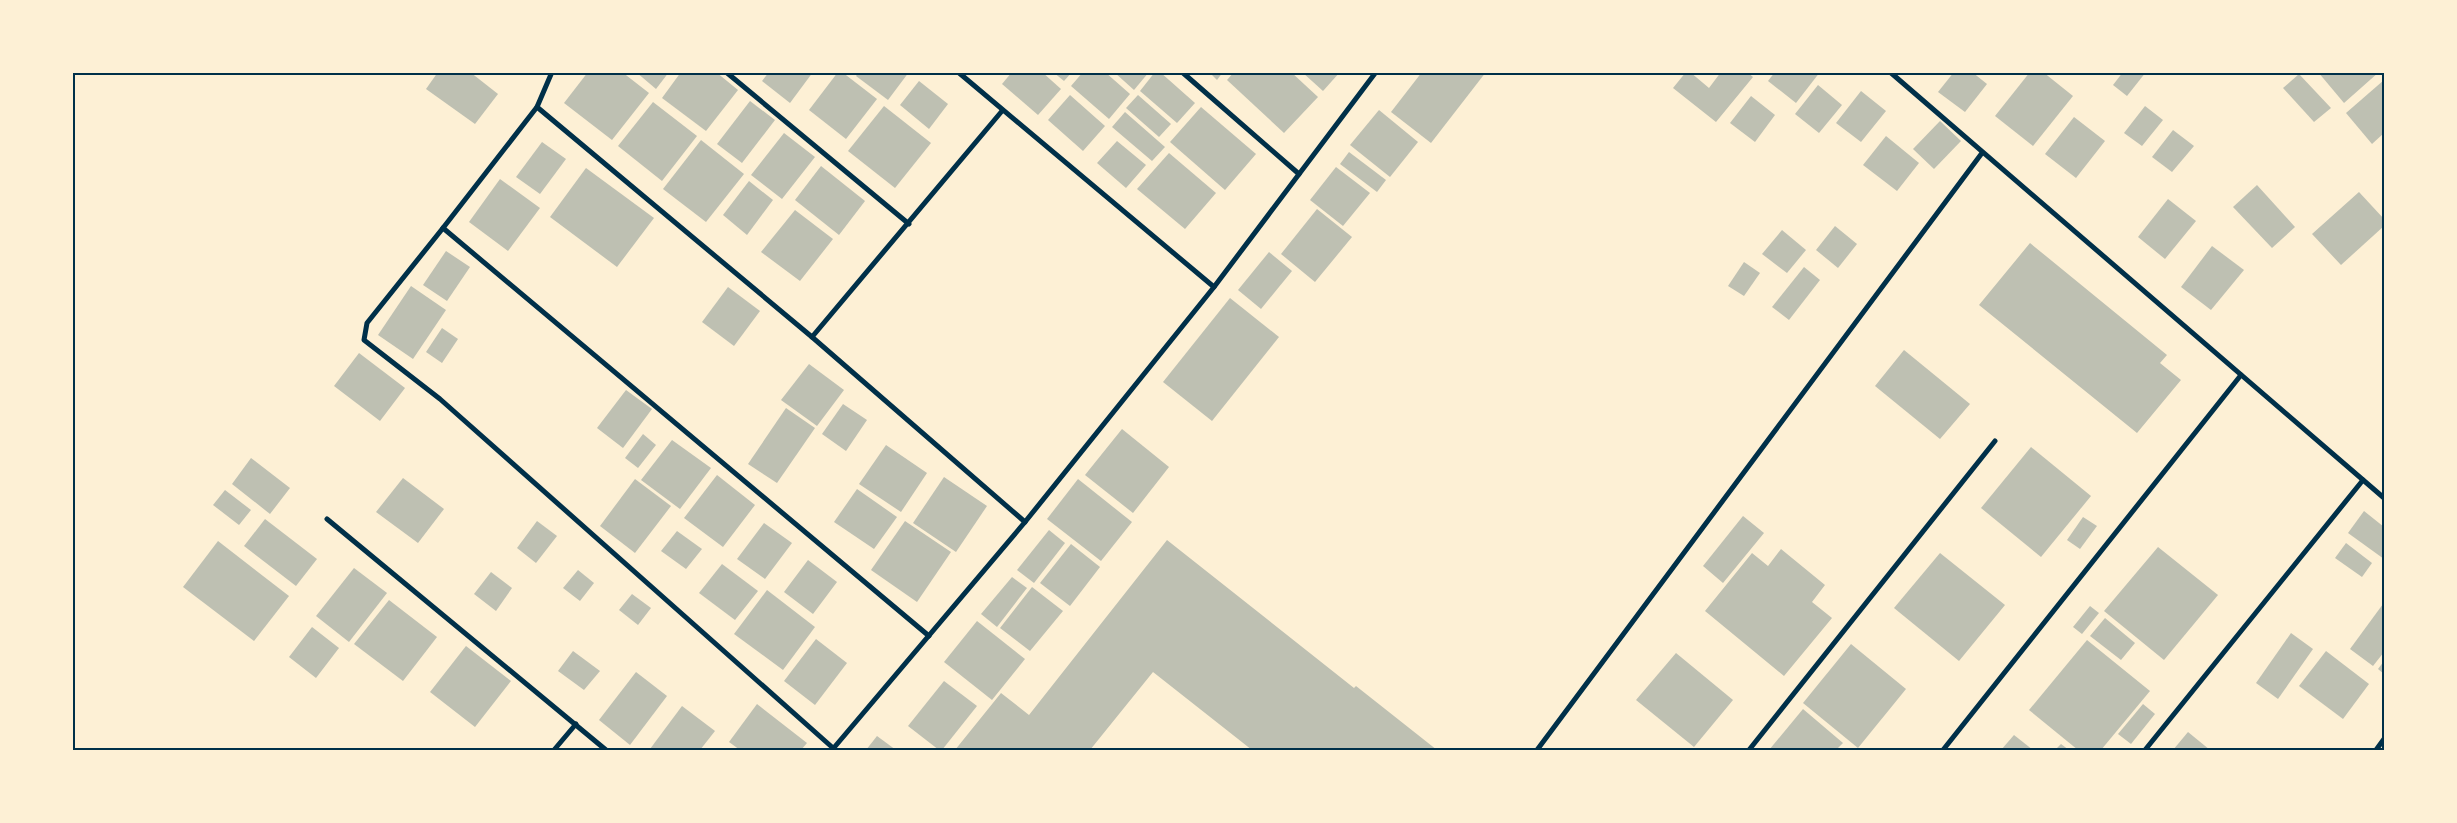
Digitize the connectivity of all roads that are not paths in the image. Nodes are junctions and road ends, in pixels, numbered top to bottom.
1 (552, 72) edge
2 (726, 72) edge
3 (958, 72) edge
4 (1182, 72) edge
5 (1376, 72) edge
6 (1890, 72) edge
7 (537, 107) junction
8 (1002, 111) junction
9 (1982, 153) junction
10 (1299, 174) junction
11 (909, 224) junction
12 (444, 228) junction
13 (1214, 287) junction
14 (812, 337) junction
15 (2241, 375) junction
16 (1995, 442) dead end
17 (2363, 480) junction
18 (2384, 498) edge
19 (327, 519) dead end
20 (1025, 522) junction
21 (929, 636) junction
22 (576, 724) junction
23 (2384, 739) edge
24 (833, 749) edge
25 (554, 750) edge
26 (606, 750) edge
27 (1538, 750) edge
28 (1749, 750) edge
29 (1943, 750) edge
30 (2146, 750) edge
31 (2376, 750) edge

1 - 7 street
2 - 11 street
3 - 8 street
4 - 10 street
5 - 10 street
6 - 9 street
7 - 12 street
7 - 14 street
8 - 11 street
8 - 13 street
9 - 15 street
9 - 27 street
10 - 13 street
11 - 14 street
12 - 21 street
12 - 24 street
13 - 20 street
14 - 20 street
15 - 17 street
15 - 29 street
16 - 28 street
17 - 18 street
17 - 30 street
19 - 22 street
20 - 21 street
21 - 24 street
22 - 25 street
22 - 26 street
23 - 31 street

